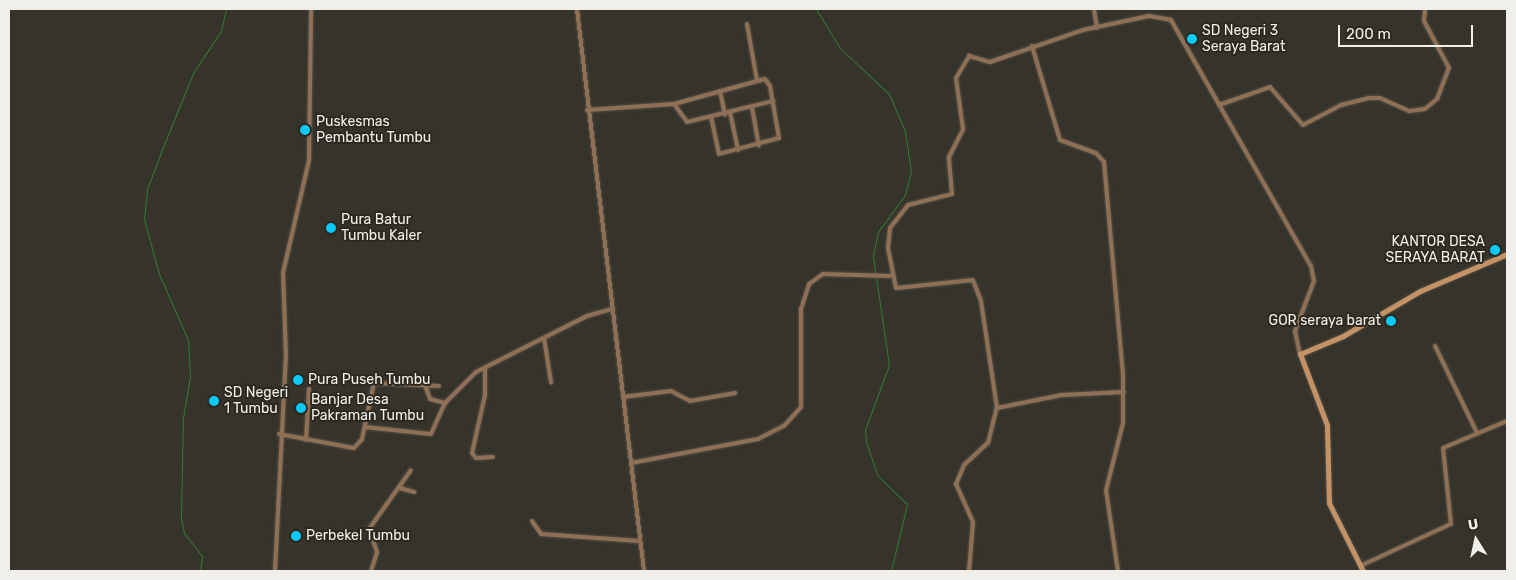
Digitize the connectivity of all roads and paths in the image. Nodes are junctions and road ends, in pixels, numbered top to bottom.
1 (311, 9) edge
2 (577, 9) edge
3 (1094, 9) edge
4 (1425, 9) edge
5 (747, 24) dead end
6 (1097, 28) junction
7 (1032, 46) junction
8 (756, 80) junction
9 (720, 91) junction
10 (773, 101) junction
11 (674, 104) junction
12 (1219, 105) junction
13 (752, 107) junction
14 (587, 110) junction
15 (728, 113) junction
16 (711, 117) junction
17 (759, 145) junction
18 (738, 150) junction
19 (1507, 254) edge
20 (890, 276) junction
21 (612, 309) junction
22 (544, 338) junction
23 (1435, 346) dead end
24 (1300, 354) junction
25 (485, 368) junction
26 (552, 382) dead end
27 (425, 385) junction
28 (439, 386) dead end
29 (310, 389) dead end
30 (735, 392) dead end
31 (1124, 392) junction
32 (622, 397) junction
33 (445, 403) junction
34 (997, 408) junction
35 (1507, 421) edge
36 (365, 427) junction
37 (1477, 433) junction
38 (279, 434) junction
39 (306, 440) junction
40 (493, 457) dead end
41 (631, 463) junction
42 (411, 470) dead end
43 (400, 488) junction
44 (414, 492) dead end
45 (532, 521) dead end
46 (639, 542) junction
47 (1362, 568) edge
48 (276, 571) edge
49 (371, 571) edge
50 (644, 571) edge
51 (969, 571) edge
52 (1118, 571) edge

1 - 38 street
2 - 14 street
3 - 6 street
4 - 12 street
5 - 8 street
6 - 7 street
6 - 12 street
7 - 20 street
7 - 31 street
8 - 9 street
8 - 10 street
9 - 11 street
9 - 15 street
10 - 13 street
10 - 17 street
11 - 14 street
11 - 16 street
12 - 24 street
13 - 15 street
13 - 17 street
14 - 21 street
15 - 16 street
15 - 18 street
16 - 18 street
17 - 18 street
19 - 24 street
20 - 34 street
20 - 41 street
21 - 22 street
21 - 32 street
22 - 25 street
22 - 26 street
23 - 37 street
24 - 47 street
25 - 33 street
25 - 40 street
27 - 28 street
27 - 33 street
27 - 36 street
29 - 39 street
30 - 32 street
31 - 34 street
31 - 52 street
32 - 41 street
33 - 36 street
34 - 51 street
35 - 37 street
36 - 39 street
37 - 47 street
38 - 39 street
38 - 48 street
41 - 46 street
42 - 43 street
43 - 44 street
43 - 49 street
45 - 46 street
46 - 50 street

